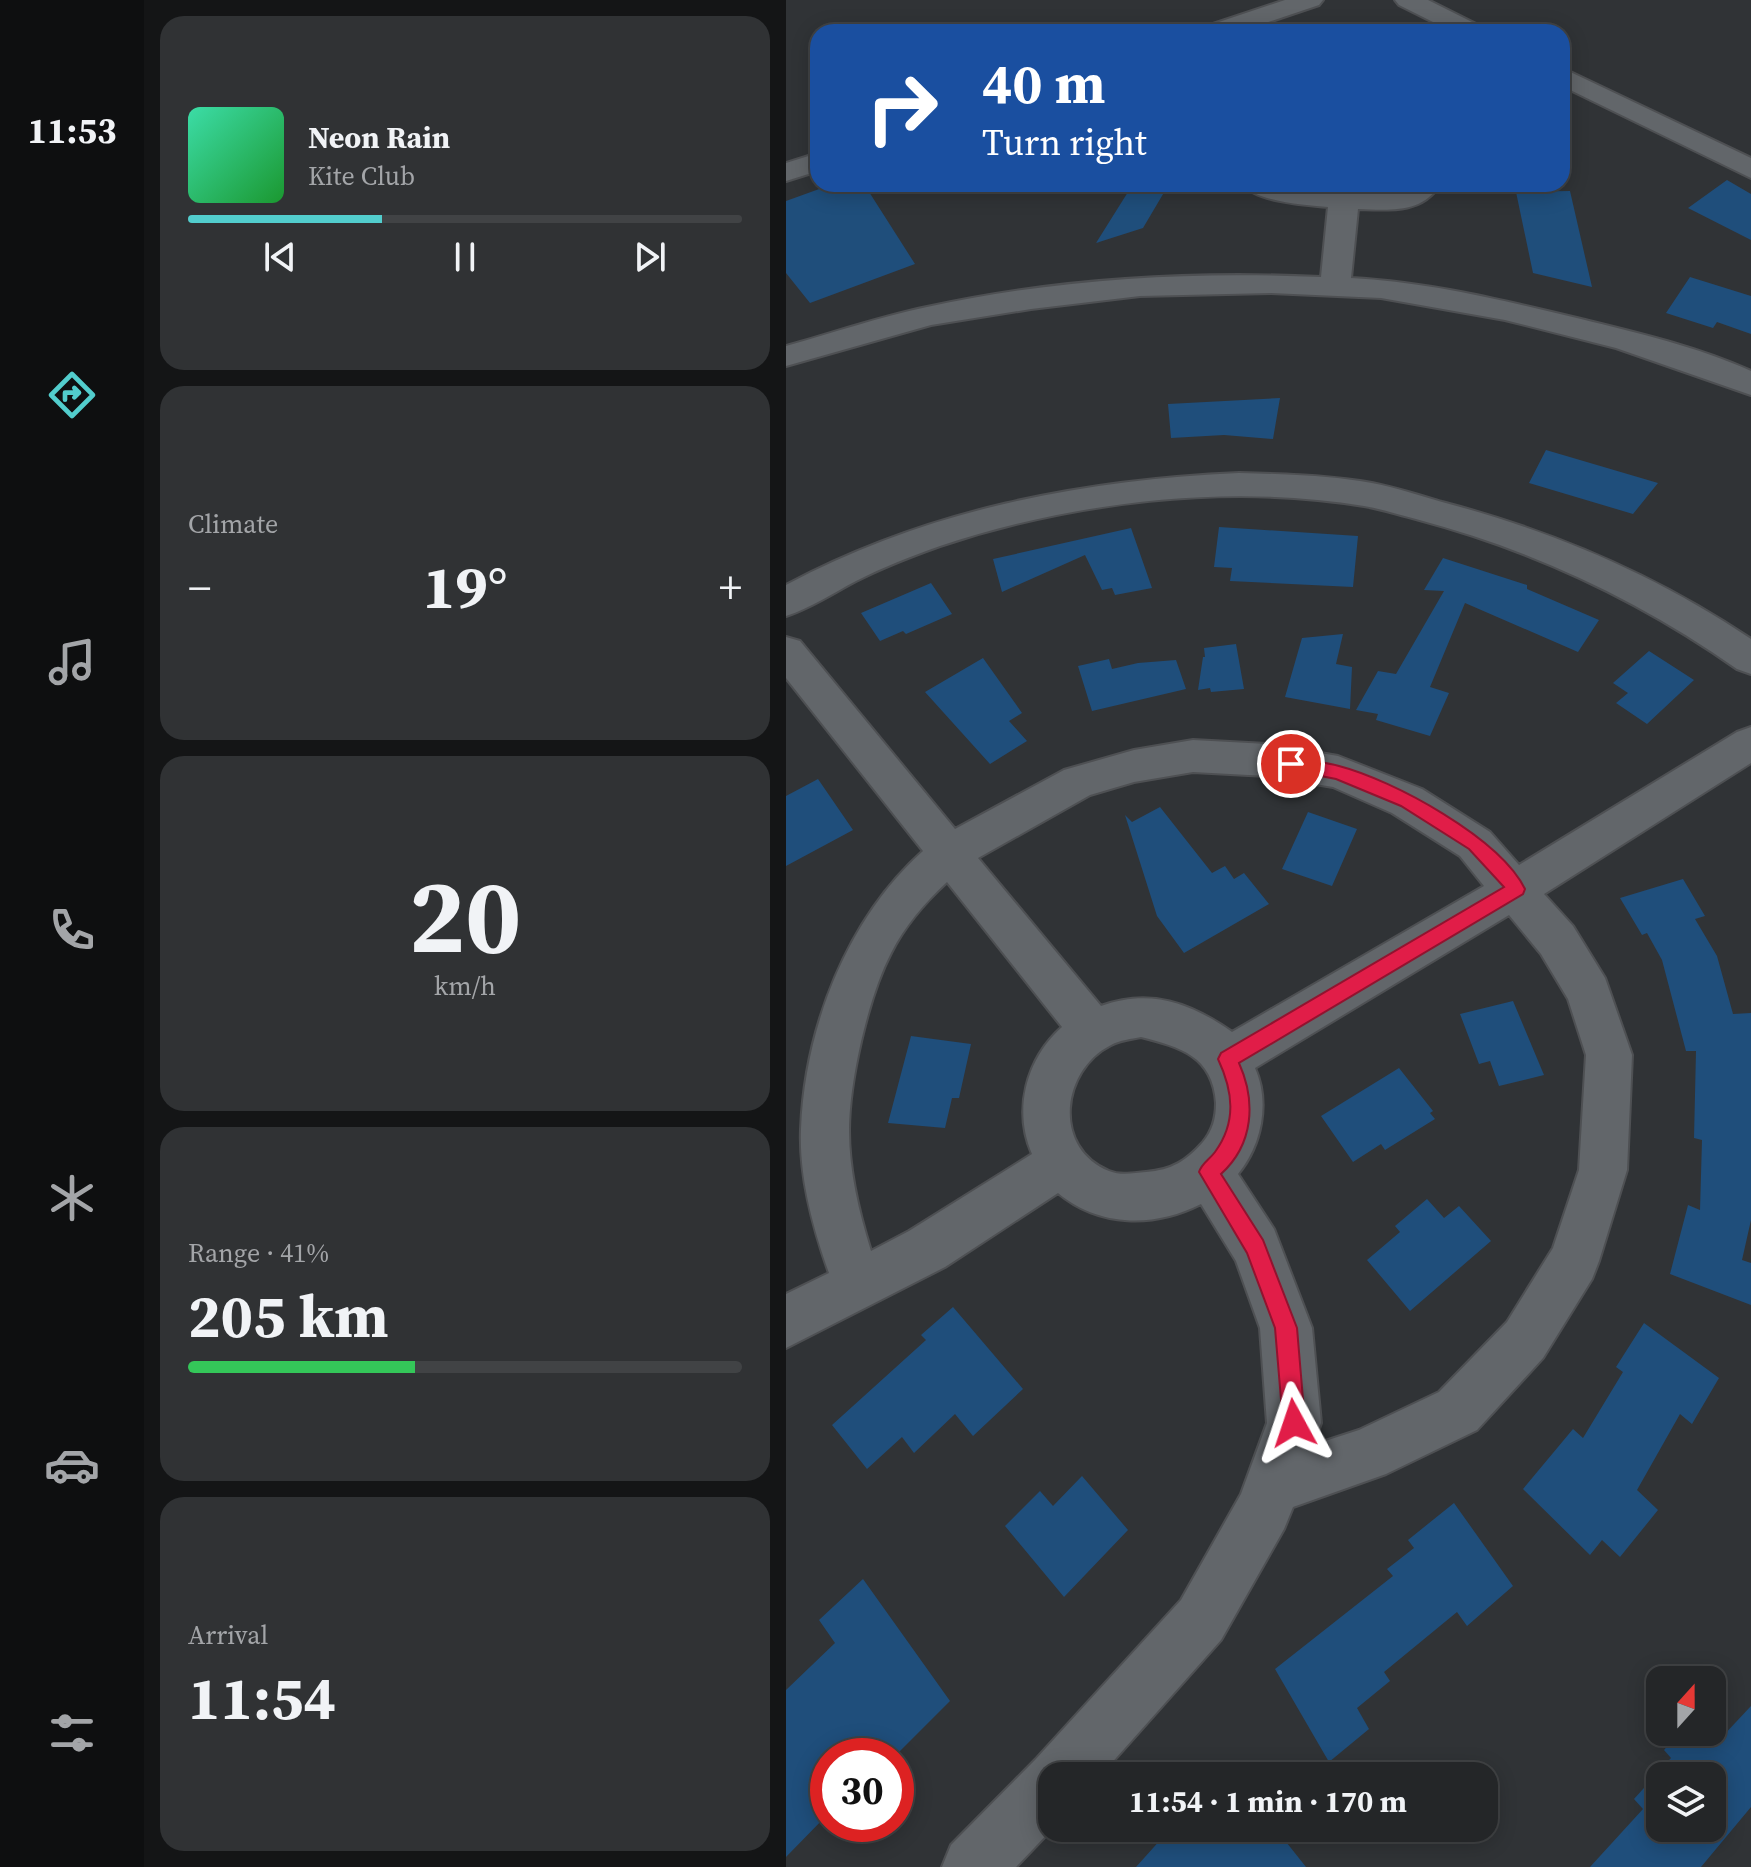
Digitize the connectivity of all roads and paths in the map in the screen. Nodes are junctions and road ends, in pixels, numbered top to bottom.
1 (1310, 0) edge
2 (1408, 0) edge
3 (1237, 24) edge
4 (1457, 24) edge
5 (1570, 80) edge
6 (810, 164) edge
7 (1751, 169) edge
8 (786, 172) edge
9 (1277, 192) edge
10 (1423, 192) edge
11 (1344, 198) junction
12 (1335, 287) junction
13 (786, 356) edge
14 (1751, 384) edge
15 (786, 602) edge
16 (786, 651) edge
17 (1751, 659) edge
18 (1751, 743) edge
19 (949, 853) junction
20 (1516, 889) junction
21 (1093, 1031) junction
22 (1228, 1059) junction
23 (1062, 1162) junction
24 (1209, 1172) junction
25 (858, 1284) junction
26 (786, 1322) edge
27 (1272, 1486) junction
28 (1072, 1762) edge
29 (1038, 1799) edge
30 (973, 1867) edge

1 - 3 street
2 - 4 street
5 - 7 street
6 - 8 street
9 - 11 street
10 - 11 street
11 - 12 street
12 - 13 street
12 - 14 street
15 - 17 street
16 - 19 street
18 - 20 street
19 - 20 street
19 - 21 street
19 - 25 street
20 - 22 street
20 - 27 street
21 - 22 street
21 - 23 street
22 - 24 street
23 - 24 street
23 - 25 street
24 - 27 street
25 - 26 street
27 - 28 street
29 - 30 street

